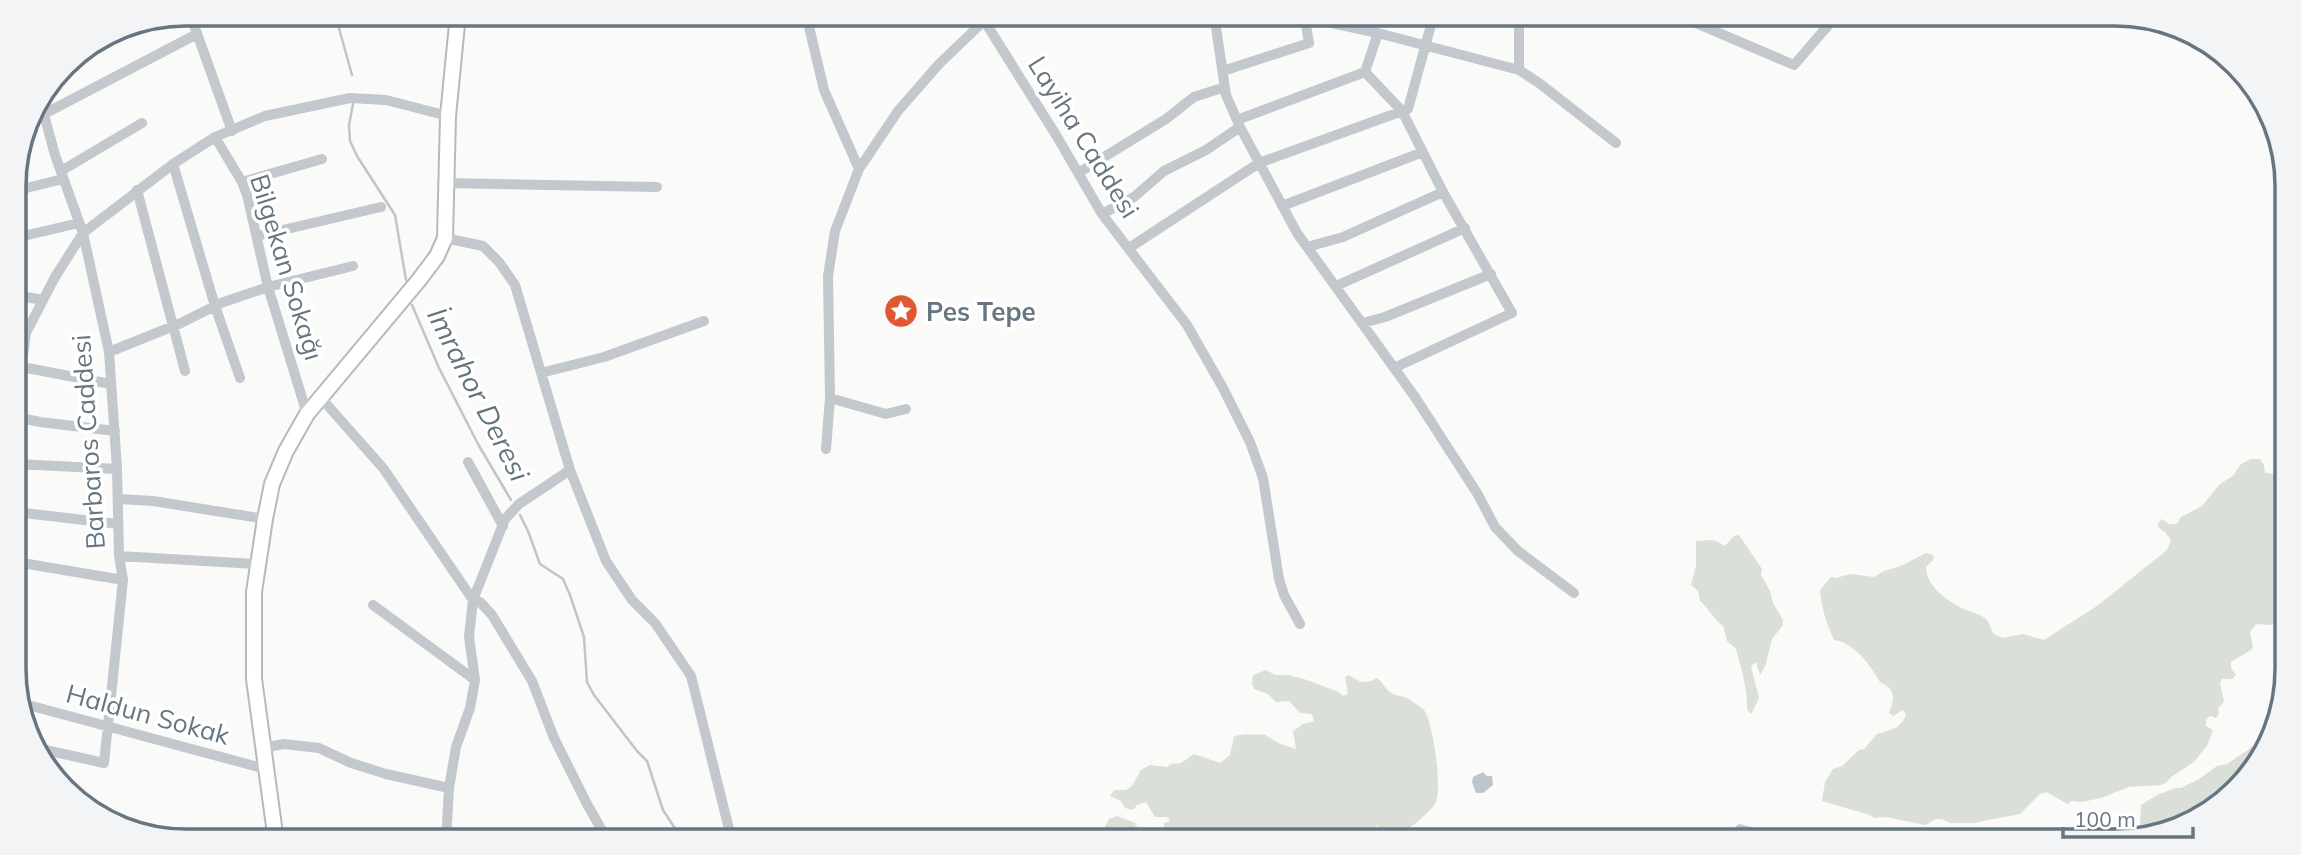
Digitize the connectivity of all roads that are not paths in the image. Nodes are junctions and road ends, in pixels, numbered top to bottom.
1 (1216, 26) edge
2 (1306, 26) edge
3 (1349, 26) edge
4 (1431, 26) edge
5 (1519, 26) edge
6 (1707, 26) edge
7 (1828, 26) edge
8 (195, 27) edge
9 (457, 27) edge
10 (809, 27) edge
11 (973, 27) edge
12 (988, 27) edge
13 (1378, 33) junction
14 (197, 34) junction
15 (1426, 47) junction
16 (1519, 70) junction
17 (1223, 71) junction
18 (1364, 72) junction
19 (1225, 87) junction
20 (1402, 111) junction
21 (44, 114) joint
22 (448, 116) junction
23 (1238, 123) junction
24 (142, 124) dead end
25 (232, 131) junction
26 (215, 136) junction
27 (1616, 143) dead end
28 (1423, 152) junction
29 (323, 159) dead end
30 (1259, 163) junction
31 (173, 164) junction
32 (859, 169) junction
33 (1079, 173) junction
34 (62, 175) junction
35 (242, 182) junction
36 (445, 183) junction
37 (27, 187) edge
38 (657, 187) dead end
39 (137, 190) junction
40 (1443, 192) junction
41 (1282, 206) junction
42 (381, 207) dead end
43 (1102, 214) junction
44 (81, 228) junction
45 (1465, 228) junction
46 (257, 236) junction
47 (27, 237) edge
48 (445, 238) junction
49 (1307, 247) junction
50 (1129, 248) junction
51 (353, 266) dead end
52 (1491, 274) junction
53 (268, 286) junction
54 (1336, 286) junction
55 (27, 297) edge
56 (43, 300) junction
57 (215, 306) junction
58 (704, 321) dead end
59 (1363, 323) junction
60 (173, 326) junction
61 (27, 332) edge
62 (109, 352) junction
63 (1394, 368) junction
64 (27, 369) edge
65 (185, 371) dead end
66 (541, 373) junction
67 (240, 378) dead end
68 (111, 384) junction
69 (830, 398) junction
70 (322, 399) junction
71 (906, 409) dead end
72 (307, 414) junction
73 (27, 419) edge
74 (115, 431) junction
75 (826, 449) dead end
76 (468, 462) dead end
77 (26, 465) edge
78 (117, 469) junction
79 (570, 470) junction
80 (118, 499) junction
81 (26, 513) edge
82 (264, 519) junction
83 (118, 524) junction
84 (503, 526) junction
85 (119, 556) junction
86 (26, 564) edge
87 (258, 564) junction
88 (123, 580) junction
89 (1574, 593) dead end
90 (472, 600) junction
91 (373, 605) dead end
92 (1300, 624) dead end
93 (475, 680) junction
94 (31, 706) edge
95 (108, 726) junction
96 (263, 748) junction
97 (50, 751) edge
98 (266, 769) junction
99 (449, 788) junction
100 (274, 829) edge
101 (447, 829) edge
102 (601, 829) edge
103 (729, 829) edge

1 - 17 street
2 - 17 street
3 - 13 street
4 - 15 street
5 - 16 street
6 - 7 street
8 - 14 street
9 - 22 main road
10 - 32 street
11 - 32 street
12 - 33 street, Layiha Caddesi
13 - 15 street
13 - 18 street
14 - 21 street
14 - 25 street
15 - 16 street
15 - 20 street
16 - 27 street
17 - 19 street
18 - 20 street
18 - 23 street
19 - 23 street
19 - 33 street
20 - 28 street
20 - 30 street
21 - 34 street, Barbaros Caddesi
22 - 25 street
22 - 36 main road
23 - 30 street
23 - 43 street
24 - 34 street
25 - 26 street
26 - 31 street
26 - 35 street, Bilgekan Sokağı
28 - 40 street
28 - 41 street
29 - 35 street
30 - 41 street
30 - 50 street
31 - 39 street
31 - 57 street
32 - 69 street
33 - 43 street, Layiha Caddesi
34 - 37 street
34 - 44 street, Barbaros Caddesi
35 - 46 street, Bilgekan Sokağı
36 - 38 street
36 - 48 main road
39 - 44 street
39 - 60 street
40 - 45 street
40 - 49 street
41 - 49 street
42 - 46 street
43 - 50 street, Layiha Caddesi
44 - 47 street
44 - 56 street
44 - 62 street, Barbaros Caddesi
45 - 52 street
45 - 54 street
46 - 53 street, Bilgekan Sokağı
48 - 66 street
48 - 70 main road
49 - 54 street
50 - 92 street, Layiha Caddesi
51 - 53 street
52 - 59 street
52 - 63 street
53 - 57 street
53 - 72 street, Bilgekan Sokağı
54 - 59 street
55 - 56 street
56 - 61 street
57 - 60 street
57 - 67 street
58 - 66 street
59 - 63 street
60 - 62 street
60 - 65 street
62 - 68 street, Barbaros Caddesi
63 - 89 street
64 - 68 street
66 - 79 street
68 - 74 street, Barbaros Caddesi
69 - 71 street
69 - 75 street
70 - 72 main road
70 - 90 street
72 - 82 main road
73 - 74 street
74 - 78 street, Barbaros Caddesi
76 - 84 street
77 - 78 street
78 - 80 street, Barbaros Caddesi
79 - 84 street
79 - 103 street
80 - 82 street
80 - 83 street, Barbaros Caddesi
81 - 83 street
82 - 87 main road
83 - 85 street, Barbaros Caddesi
84 - 90 street
85 - 87 street
85 - 88 street, Barbaros Caddesi
86 - 88 street
87 - 96 main road
88 - 95 street, Barbaros Caddesi
90 - 93 street
90 - 102 street
91 - 93 street
93 - 99 street
94 - 95 street, Haldun Sokak
95 - 97 street, Barbaros Caddesi
95 - 98 street, Haldun Sokak
96 - 98 main road
96 - 99 street
98 - 100 main road
99 - 101 street

